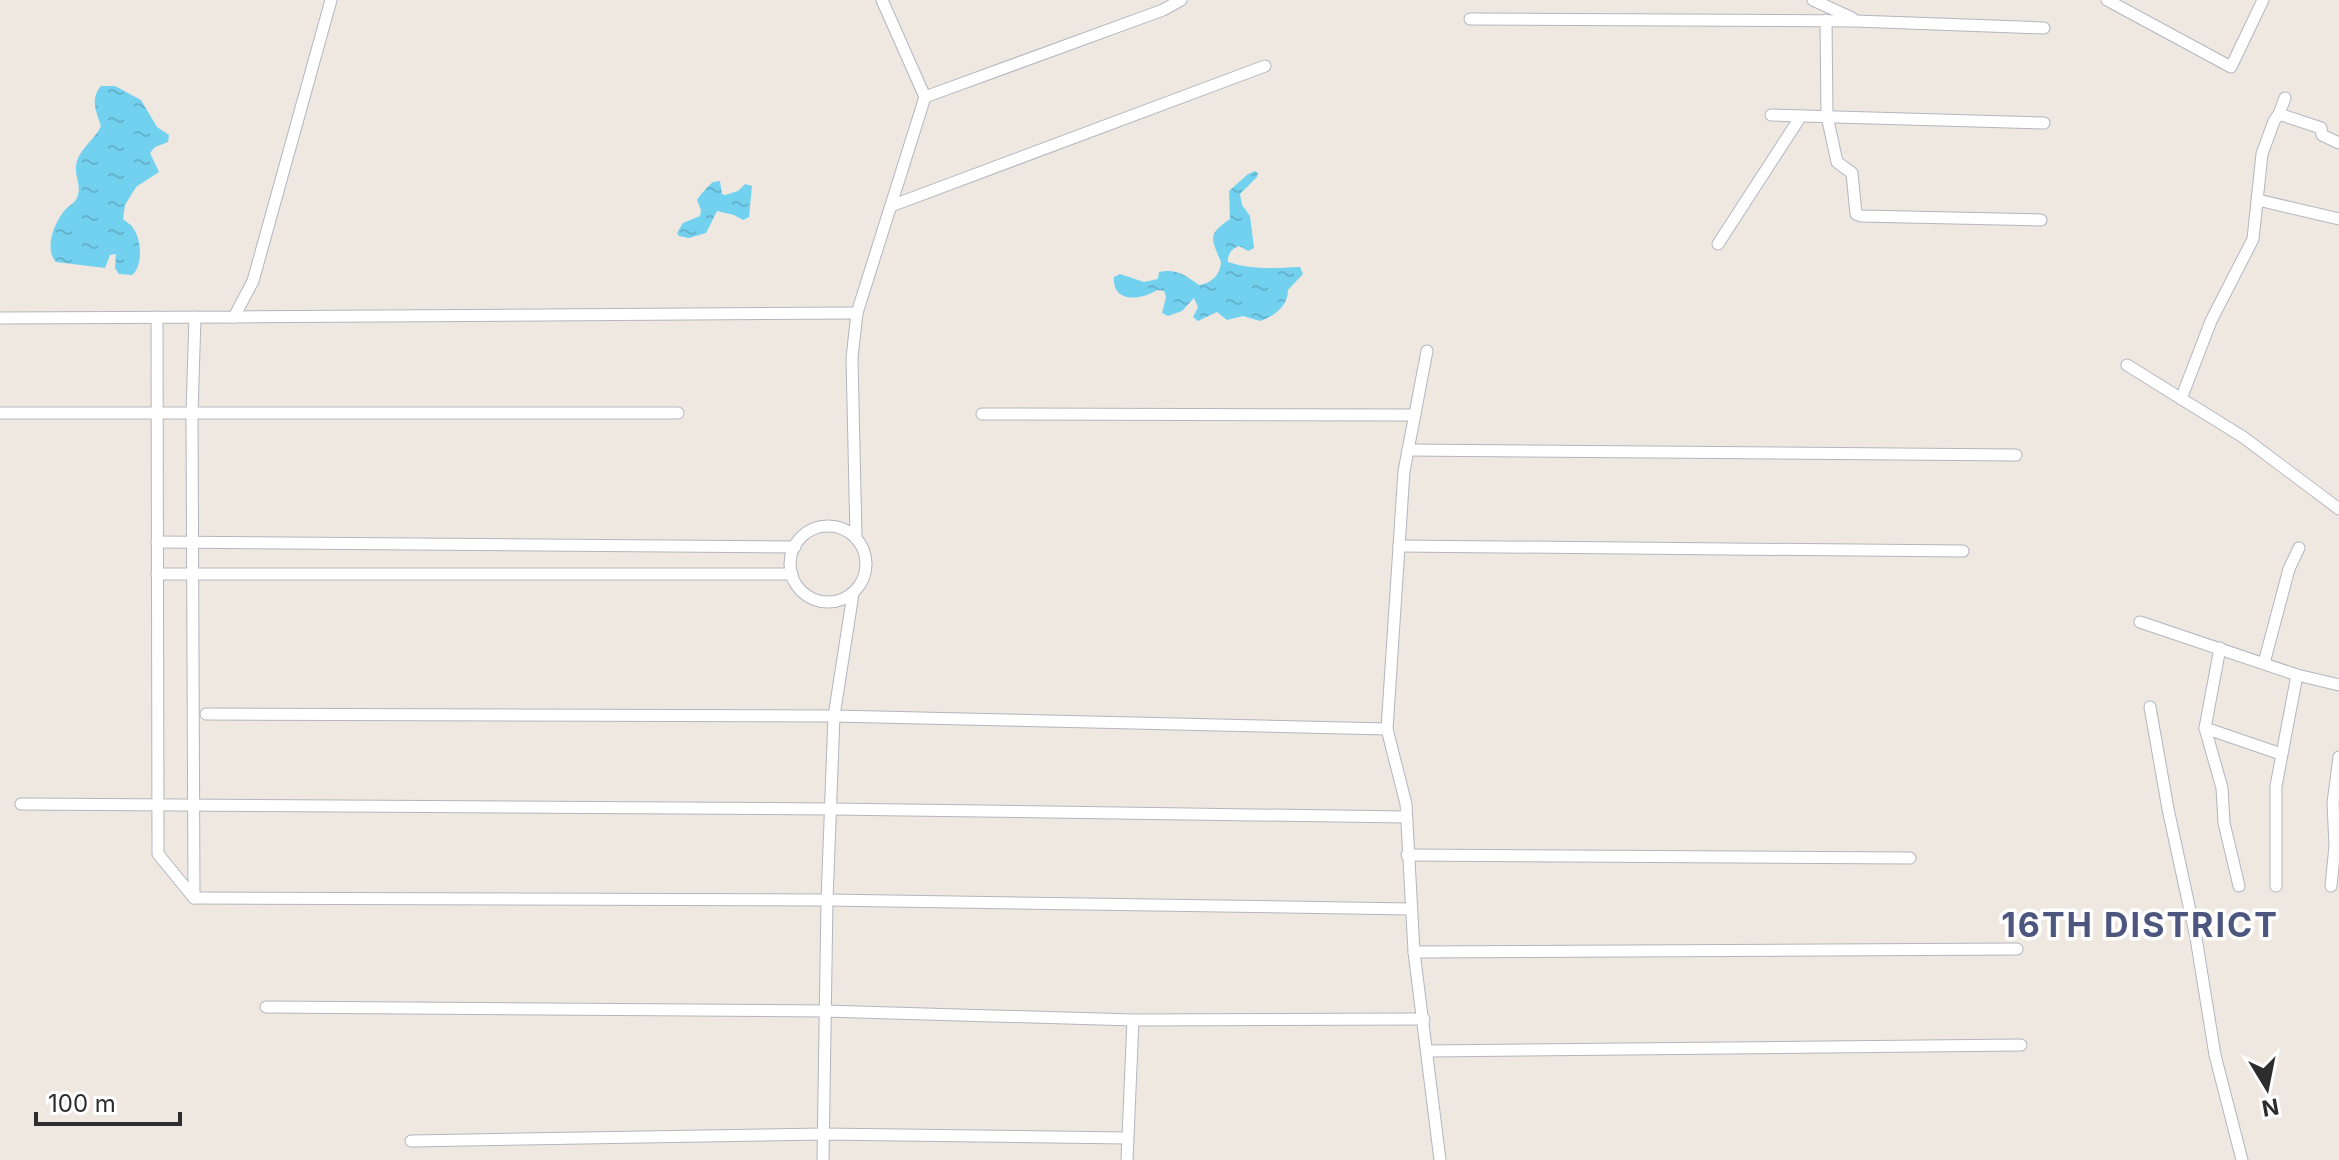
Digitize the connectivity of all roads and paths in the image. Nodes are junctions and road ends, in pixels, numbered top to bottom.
1 (331, 0) edge
2 (882, 0) edge
3 (1181, 0) edge
4 (1813, 0) edge
5 (2107, 0) edge
6 (2263, 0) edge
7 (1470, 19) dead end
8 (1826, 20) junction
9 (1856, 21) junction
10 (2044, 28) dead end
11 (1265, 66) dead end
12 (925, 97) junction
13 (2285, 98) dead end
14 (2279, 114) junction
15 (1771, 115) dead end
16 (1801, 116) junction
17 (1827, 116) junction
18 (2044, 123) dead end
19 (2339, 143) edge
20 (2258, 200) junction
21 (891, 206) junction
22 (2339, 219) edge
23 (2041, 220) dead end
24 (1718, 244) dead end
25 (857, 313) junction
26 (157, 317) junction
27 (195, 317) junction
28 (234, 317) junction
29 (0, 318) edge
30 (1427, 351) dead end
31 (2127, 365) dead end
32 (2181, 399) junction
33 (0, 413) edge
34 (157, 413) junction
35 (192, 413) junction
36 (678, 413) dead end
37 (982, 414) dead end
38 (1415, 415) junction
39 (1408, 450) junction
40 (2016, 455) dead end
41 (2339, 509) edge
42 (856, 538) junction
43 (157, 542) junction
44 (193, 542) junction
45 (1399, 546) junction
46 (795, 547) junction
47 (2299, 548) dead end
48 (1963, 551) dead end
49 (193, 573) junction
50 (157, 574) junction
51 (792, 574) junction
52 (853, 594) junction
53 (2140, 622) dead end
54 (2220, 648) junction
55 (2264, 663) junction
56 (2297, 675) junction
57 (2339, 685) edge
58 (2150, 707) dead end
59 (206, 714) dead end
60 (834, 716) junction
61 (2205, 728) junction
62 (1387, 729) junction
63 (2281, 754) junction
64 (2339, 757) edge
65 (21, 804) dead end
66 (158, 806) junction
67 (193, 806) junction
68 (832, 809) junction
69 (1406, 817) junction
70 (1407, 855) junction
71 (1910, 858) dead end
72 (2239, 886) dead end
73 (2276, 886) dead end
74 (2331, 886) dead end
75 (194, 898) junction
76 (827, 900) junction
77 (1410, 909) junction
78 (2017, 949) dead end
79 (1414, 952) junction
80 (266, 1007) dead end
81 (824, 1011) junction
82 (1424, 1019) junction
83 (1133, 1020) junction
84 (2021, 1045) dead end
85 (1428, 1051) junction
86 (823, 1134) junction
87 (1127, 1138) junction
88 (411, 1141) dead end
89 (823, 1160) edge
90 (1127, 1160) edge
91 (1440, 1160) edge
92 (2242, 1160) edge

1 - 28 street
2 - 12 street
3 - 12 street
4 - 9 street
5 - 6 street
7 - 8 street
8 - 9 street
8 - 17 street
9 - 10 street
11 - 21 street
12 - 21 street
13 - 14 street
14 - 19 street
14 - 20 street
15 - 16 street
16 - 17 street
16 - 24 street
17 - 18 street
17 - 23 street
20 - 22 street
20 - 32 street
21 - 25 street
25 - 28 street
25 - 42 street
26 - 27 street
26 - 29 street
26 - 34 street
27 - 28 street
27 - 35 street
30 - 38 street
31 - 32 street
32 - 41 street
33 - 34 street
34 - 35 street
34 - 43 street
35 - 36 street
35 - 44 street
37 - 38 street
38 - 39 street
39 - 40 street
39 - 45 street
42 - 46 street
42 - 52 street
43 - 44 street
43 - 50 street
44 - 46 street
44 - 49 street
45 - 48 street
45 - 62 street
46 - 51 street
47 - 55 street
49 - 50 street
49 - 51 street
49 - 67 street
50 - 66 street
51 - 52 street
52 - 60 street
53 - 54 street
54 - 55 street
54 - 61 street
55 - 56 street
56 - 57 street
56 - 63 street
58 - 92 street
59 - 60 street
60 - 62 street
60 - 68 street
61 - 63 street
61 - 72 street
62 - 69 street
63 - 73 street
64 - 74 street
65 - 66 street
66 - 67 street
66 - 75 street
67 - 68 street
67 - 75 street
68 - 69 street
68 - 76 street
69 - 70 street
70 - 71 street
70 - 77 street
75 - 76 street
76 - 77 street
76 - 81 street
77 - 79 street
78 - 79 street
79 - 82 street
80 - 81 street
81 - 83 street
81 - 86 street
82 - 83 street
82 - 85 street
83 - 87 street
84 - 85 street
85 - 91 street
86 - 87 street
86 - 88 street
86 - 89 street
87 - 90 street

